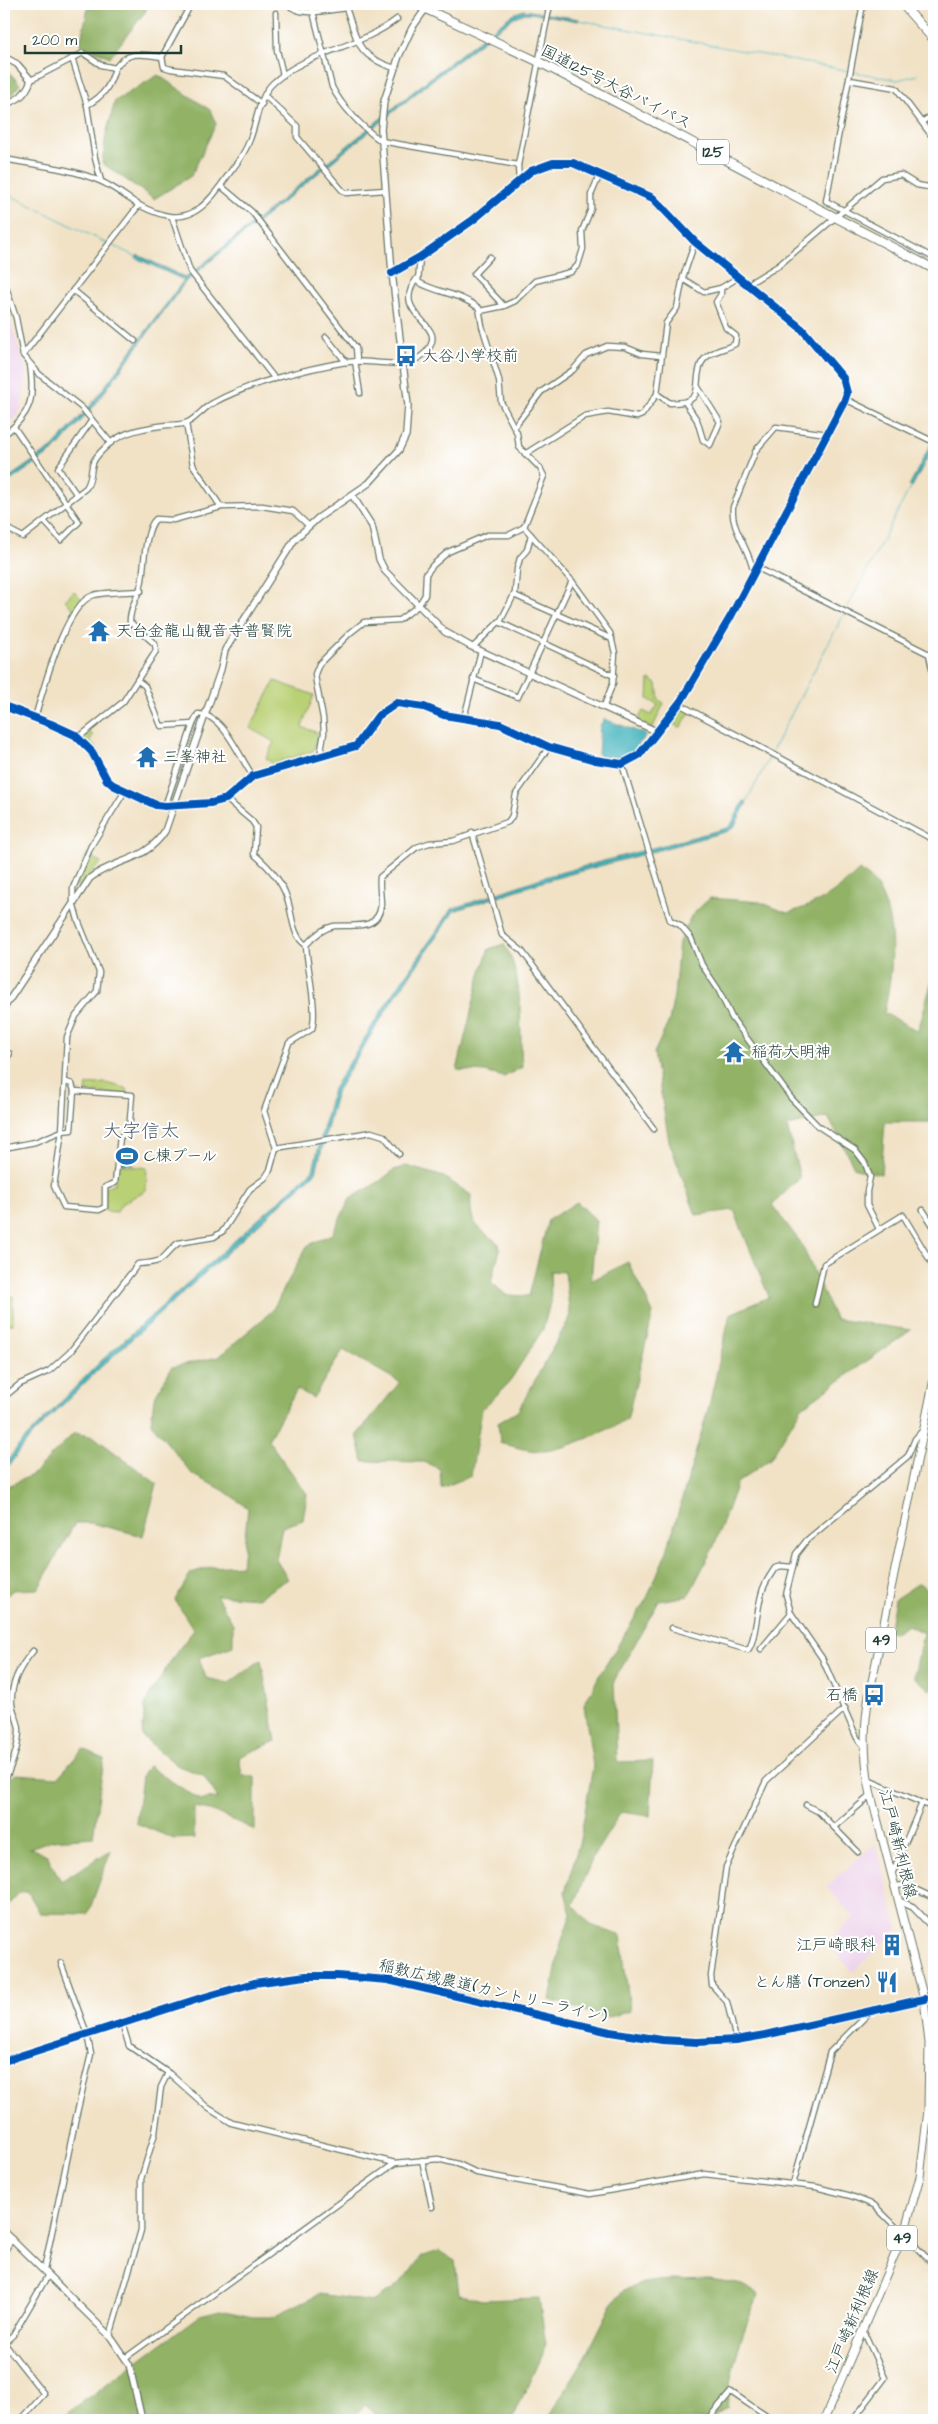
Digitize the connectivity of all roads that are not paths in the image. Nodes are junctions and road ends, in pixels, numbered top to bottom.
1 (191, 4) edge
2 (287, 4) edge
3 (311, 4) edge
4 (415, 4) edge
5 (550, 4) edge
6 (863, 4) edge
7 (902, 4) edge
8 (346, 6) edge
9 (427, 6) edge
10 (312, 11) junction
11 (276, 14) dead end
12 (397, 19) dead end
13 (934, 40) edge
14 (358, 42) junction
15 (324, 53) junction
16 (4, 57) edge
17 (162, 57) junction
18 (72, 58) junction
19 (538, 62) junction
20 (115, 68) junction
21 (394, 68) junction
22 (283, 75) junction
23 (850, 78) junction
24 (31, 80) junction
25 (265, 96) junction
26 (4, 104) edge
27 (262, 104) junction
28 (87, 105) junction
29 (934, 114) edge
30 (922, 122) junction
31 (934, 139) edge
32 (381, 141) junction
33 (4, 159) edge
34 (518, 165) junction
35 (600, 174) junction
36 (100, 181) junction
37 (519, 184) junction
38 (221, 186) junction
39 (934, 188) edge
40 (385, 190) junction
41 (140, 205) junction
42 (843, 210) junction
43 (836, 216) junction
44 (172, 217) junction
45 (695, 242) junction
46 (490, 256) dead end
47 (420, 257) junction
48 (934, 258) edge
49 (934, 269) edge
50 (392, 273) junction
51 (739, 277) junction
52 (417, 278) junction
53 (683, 279) junction
54 (4, 281) edge
55 (748, 284) junction
56 (721, 288) junction
57 (73, 290) junction
58 (504, 306) junction
59 (480, 310) junction
60 (326, 337) dead end
61 (135, 341) dead end
62 (23, 355) junction
63 (661, 356) junction
64 (356, 361) junction
65 (346, 362) junction
66 (402, 363) junction
67 (30, 364) junction
68 (275, 379) junction
69 (698, 387) junction
70 (360, 393) dead end
71 (656, 394) junction
72 (845, 399) junction
73 (685, 402) junction
74 (92, 420) junction
75 (186, 424) junction
76 (14, 427) junction
77 (514, 427) junction
78 (828, 434) junction
79 (4, 435) edge
80 (930, 440) dead end
81 (111, 443) junction
82 (526, 454) junction
83 (352, 494) junction
84 (76, 495) junction
85 (65, 504) junction
86 (221, 507) junction
87 (44, 521) junction
88 (308, 526) junction
89 (4, 527) edge
90 (524, 527) junction
91 (531, 535) junction
92 (756, 567) junction
93 (753, 572) junction
94 (572, 581) junction
95 (141, 591) junction
96 (514, 594) junction
97 (418, 606) junction
98 (557, 614) junction
99 (499, 622) junction
100 (612, 639) junction
101 (543, 642) junction
102 (473, 647) junction
103 (481, 651) junction
104 (529, 672) junction
105 (614, 676) junction
106 (473, 679) junction
107 (934, 679) edge
108 (137, 680) junction
109 (678, 704) junction
110 (4, 706) edge
111 (604, 706) junction
112 (205, 714) junction
113 (35, 718) junction
114 (464, 718) junction
115 (192, 724) junction
116 (658, 732) junction
117 (78, 738) junction
118 (549, 746) junction
119 (320, 756) junction
120 (622, 764) junction
121 (253, 776) junction
122 (125, 790) junction
123 (226, 799) junction
124 (165, 806) junction
125 (472, 832) junction
126 (934, 840) edge
127 (73, 902) junction
128 (306, 945) junction
129 (4, 1008) edge
130 (66, 1082) junction
131 (74, 1091) junction
132 (654, 1129) dead end
133 (62, 1131) junction
134 (4, 1148) edge
135 (276, 1148) junction
136 (399, 1154) dead end
137 (923, 1210) dead end
138 (934, 1227) edge
139 (879, 1229) junction
140 (934, 1267) edge
141 (816, 1304) dead end
142 (934, 1379) edge
143 (4, 1397) edge
144 (922, 1430) junction
145 (792, 1567) junction
146 (791, 1613) junction
147 (672, 1628) dead end
148 (762, 1649) dead end
149 (33, 1651) dead end
150 (845, 1708) junction
151 (865, 1747) junction
152 (868, 1780) junction
153 (4, 1782) edge
154 (871, 1795) junction
155 (922, 1803) junction
156 (806, 1805) dead end
157 (934, 1808) edge
158 (834, 1827) junction
159 (858, 1852) dead end
160 (892, 1875) junction
161 (894, 1886) junction
162 (934, 1898) edge
163 (899, 1901) junction
164 (934, 1929) edge
165 (61, 1963) dead end
166 (934, 1996) edge
167 (924, 1999) junction
168 (871, 2011) junction
169 (122, 2023) junction
170 (87, 2034) junction
171 (736, 2040) junction
172 (4, 2061) edge
173 (168, 2073) junction
174 (422, 2160) junction
175 (396, 2163) junction
176 (793, 2184) junction
177 (432, 2207) dead end
178 (4, 2232) edge
179 (904, 2233) junction
180 (12, 2239) junction
181 (4, 2252) edge
182 (934, 2264) edge
183 (46, 2272) junction
184 (863, 2330) junction
185 (110, 2336) junction
186 (4, 2343) edge
187 (125, 2358) junction
188 (21, 2420) edge
189 (142, 2420) edge
190 (707, 2420) edge
191 (772, 2420) edge
192 (824, 2420) edge
193 (853, 2420) edge

1 - 17 street
2 - 10 street
3 - 10 street
4 - 9 highway, 国道125号大谷バイパス / 125
5 - 19 street
6 - 23 street
7 - 13 highway
8 - 10 street
8 - 14 street
9 - 19 highway, 国道125号大谷バイパス / 125
9 - 21 street
10 - 15 street
11 - 22 street
12 - 14 street
14 - 15 street
14 - 21 street
15 - 22 street
15 - 32 street
16 - 24 street
17 - 20 street
17 - 27 street
18 - 20 street
18 - 24 street
18 - 28 street
19 - 34 street
19 - 43 highway, 国道125号大谷バイパス / 125
20 - 28 street
21 - 32 street
22 - 25 street
23 - 30 street
23 - 42 street
24 - 26 street
25 - 27 street
25 - 40 street
27 - 38 street
28 - 36 street
29 - 30 street
30 - 31 street
32 - 34 street
32 - 40 street
33 - 36 street
34 - 37 street
35 - 37 street
35 - 45 street
35 - 58 street
36 - 41 street
37 - 47 street
38 - 44 street
38 - 64 street
39 - 42 street
40 - 50 street
41 - 44 street
41 - 57 street
42 - 43 street
42 - 48 street
43 - 49 highway, 国道125号大谷バイパス / 125
43 - 55 street
44 - 68 street
45 - 51 street
45 - 53 street
46 - 58 street
47 - 50 street
47 - 52 street
50 - 66 street
51 - 55 street
51 - 56 street
52 - 59 street
52 - 66 street
53 - 56 street
53 - 63 street
54 - 62 street
55 - 72 street
56 - 69 street
57 - 61 street
57 - 62 street
58 - 59 street
59 - 77 street
60 - 65 street
62 - 67 street
63 - 71 street
63 - 77 street
64 - 65 street
64 - 66 street
64 - 70 street
65 - 68 street
66 - 83 street
67 - 74 street
67 - 76 street
68 - 75 street
69 - 73 street
69 - 73 street
71 - 73 street
71 - 82 street
72 - 78 street
72 - 80 street
74 - 81 street
74 - 84 street
75 - 81 street
75 - 86 street
76 - 79 street
76 - 85 street
77 - 82 street
78 - 92 street
78 - 93 street
81 - 84 street
82 - 90 street
83 - 88 street
83 - 97 street
84 - 85 street
85 - 87 street
85 - 87 street
86 - 88 street
86 - 95 street
87 - 89 street
88 - 112 street
90 - 91 street
90 - 97 street
91 - 94 street
91 - 96 street
92 - 93 street
92 - 107 street
93 - 109 street
94 - 98 street
94 - 100 street
95 - 108 street
95 - 113 street
96 - 98 street
96 - 99 street
97 - 102 street
97 - 119 street
98 - 100 street
98 - 101 street
99 - 101 street
99 - 102 street
100 - 105 street
101 - 104 street
101 - 105 street
102 - 103 street
103 - 104 street
103 - 106 street
104 - 106 street
104 - 111 street
105 - 111 street
106 - 114 street
108 - 115 street
108 - 117 street
109 - 116 street
109 - 126 street
110 - 113 street
111 - 116 street
112 - 115 street
112 - 121 street
112 - 127 street
113 - 117 street
114 - 118 street
114 - 119 street
115 - 124 street
116 - 120 street
117 - 122 street
118 - 120 street
118 - 125 street
119 - 121 street
120 - 139 street
121 - 123 street
122 - 124 street
122 - 127 street
123 - 124 street, bridge
123 - 128 street
125 - 128 street
125 - 132 street
127 - 129 street
127 - 130 street
128 - 135 street
130 - 131 street
130 - 133 street
131 - 133 street
131 - 133 street
133 - 134 street
135 - 136 street
135 - 143 street
137 - 138 street
139 - 140 street
139 - 141 street
142 - 144 main road, 江戸崎新利根線 / 49
144 - 145 street
144 - 151 main road, 江戸崎新利根線 / 49
145 - 146 street
145 - 147 street
146 - 148 street
146 - 150 street
149 - 153 street
150 - 151 street
150 - 171 street
151 - 152 main road, 江戸崎新利根線 / 49
152 - 154 main road, 江戸崎新利根線 / 49
152 - 155 street
154 - 158 street
154 - 160 main road, 江戸崎新利根線 / 49
155 - 157 street
155 - 160 street
156 - 158 street
158 - 159 street
160 - 161 main road, 江戸崎新利根線 / 49
161 - 162 street
161 - 163 main road, 江戸崎新利根線 / 49
163 - 164 street
163 - 167 main road, 江戸崎新利根線 / 49
165 - 170 street
166 - 167 main road
167 - 168 street, 稲敷広域農道(カントリーライン)
167 - 179 main road, 江戸崎新利根線 / 49
168 - 171 street, 稲敷広域農道(カントリーライン)
168 - 176 street
169 - 170 street, 稲敷広域農道(カントリーライン)
169 - 171 street, 稲敷広域農道(カントリーライン)
169 - 173 street
170 - 172 street, 稲敷広域農道(カントリーライン)
170 - 183 street
173 - 175 street
173 - 185 street
174 - 175 street
174 - 176 street
174 - 177 street
175 - 187 street
176 - 179 street
178 - 180 street
179 - 182 street
179 - 184 main road, 江戸崎新利根線 / 49
180 - 181 street
180 - 183 street
183 - 185 street
183 - 186 street
184 - 192 main road, 江戸崎新利根線 / 49
184 - 193 street
185 - 187 street
186 - 188 street
187 - 189 street
190 - 191 street

